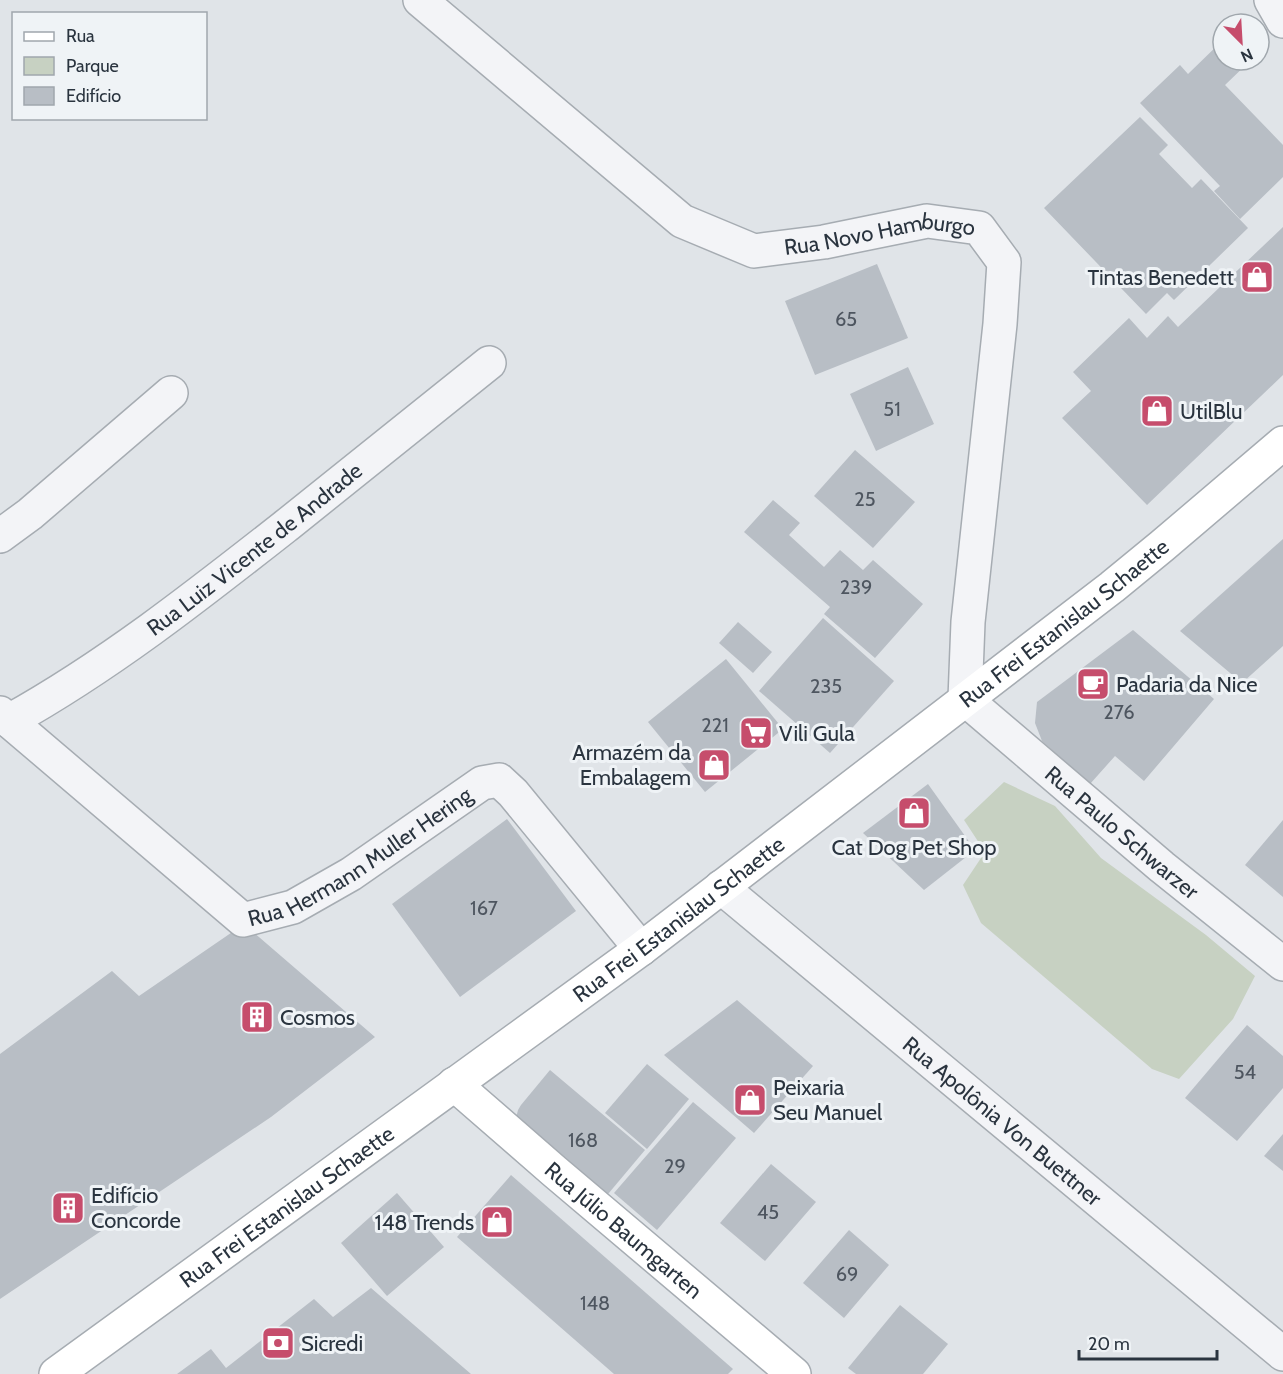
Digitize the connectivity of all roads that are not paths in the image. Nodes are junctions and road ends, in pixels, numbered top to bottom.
1 (420, 0) edge
2 (1271, 0) edge
3 (1283, 21) edge
4 (489, 363) dead end
5 (171, 393) dead end
6 (1283, 442) edge
7 (0, 536) edge
8 (964, 699) junction
9 (5, 717) edge
10 (721, 887) junction
11 (641, 949) junction
12 (1283, 964) edge
13 (454, 1084) junction
14 (1283, 1354) edge
15 (56, 1374) edge
16 (794, 1374) edge

1 - 8 street, Rua Novo Hamburgo
2 - 3 street
4 - 9 street, Rua Luiz Vicente de Andrade
5 - 7 street
6 - 8 main road, Rua Frei Estanislau Schaette
8 - 10 main road, Rua Frei Estanislau Schaette
8 - 12 street, Rua Paulo Schwarzer
9 - 11 street, Rua Hermann Muller Hering
10 - 11 main road, Rua Frei Estanislau Schaette
10 - 14 street, Rua Apolônia Von Buettner
11 - 13 main road, Rua Frei Estanislau Schaette
13 - 15 main road, Rua Frei Estanislau Schaette
13 - 16 main road, Rua Júlio Baumgarten

